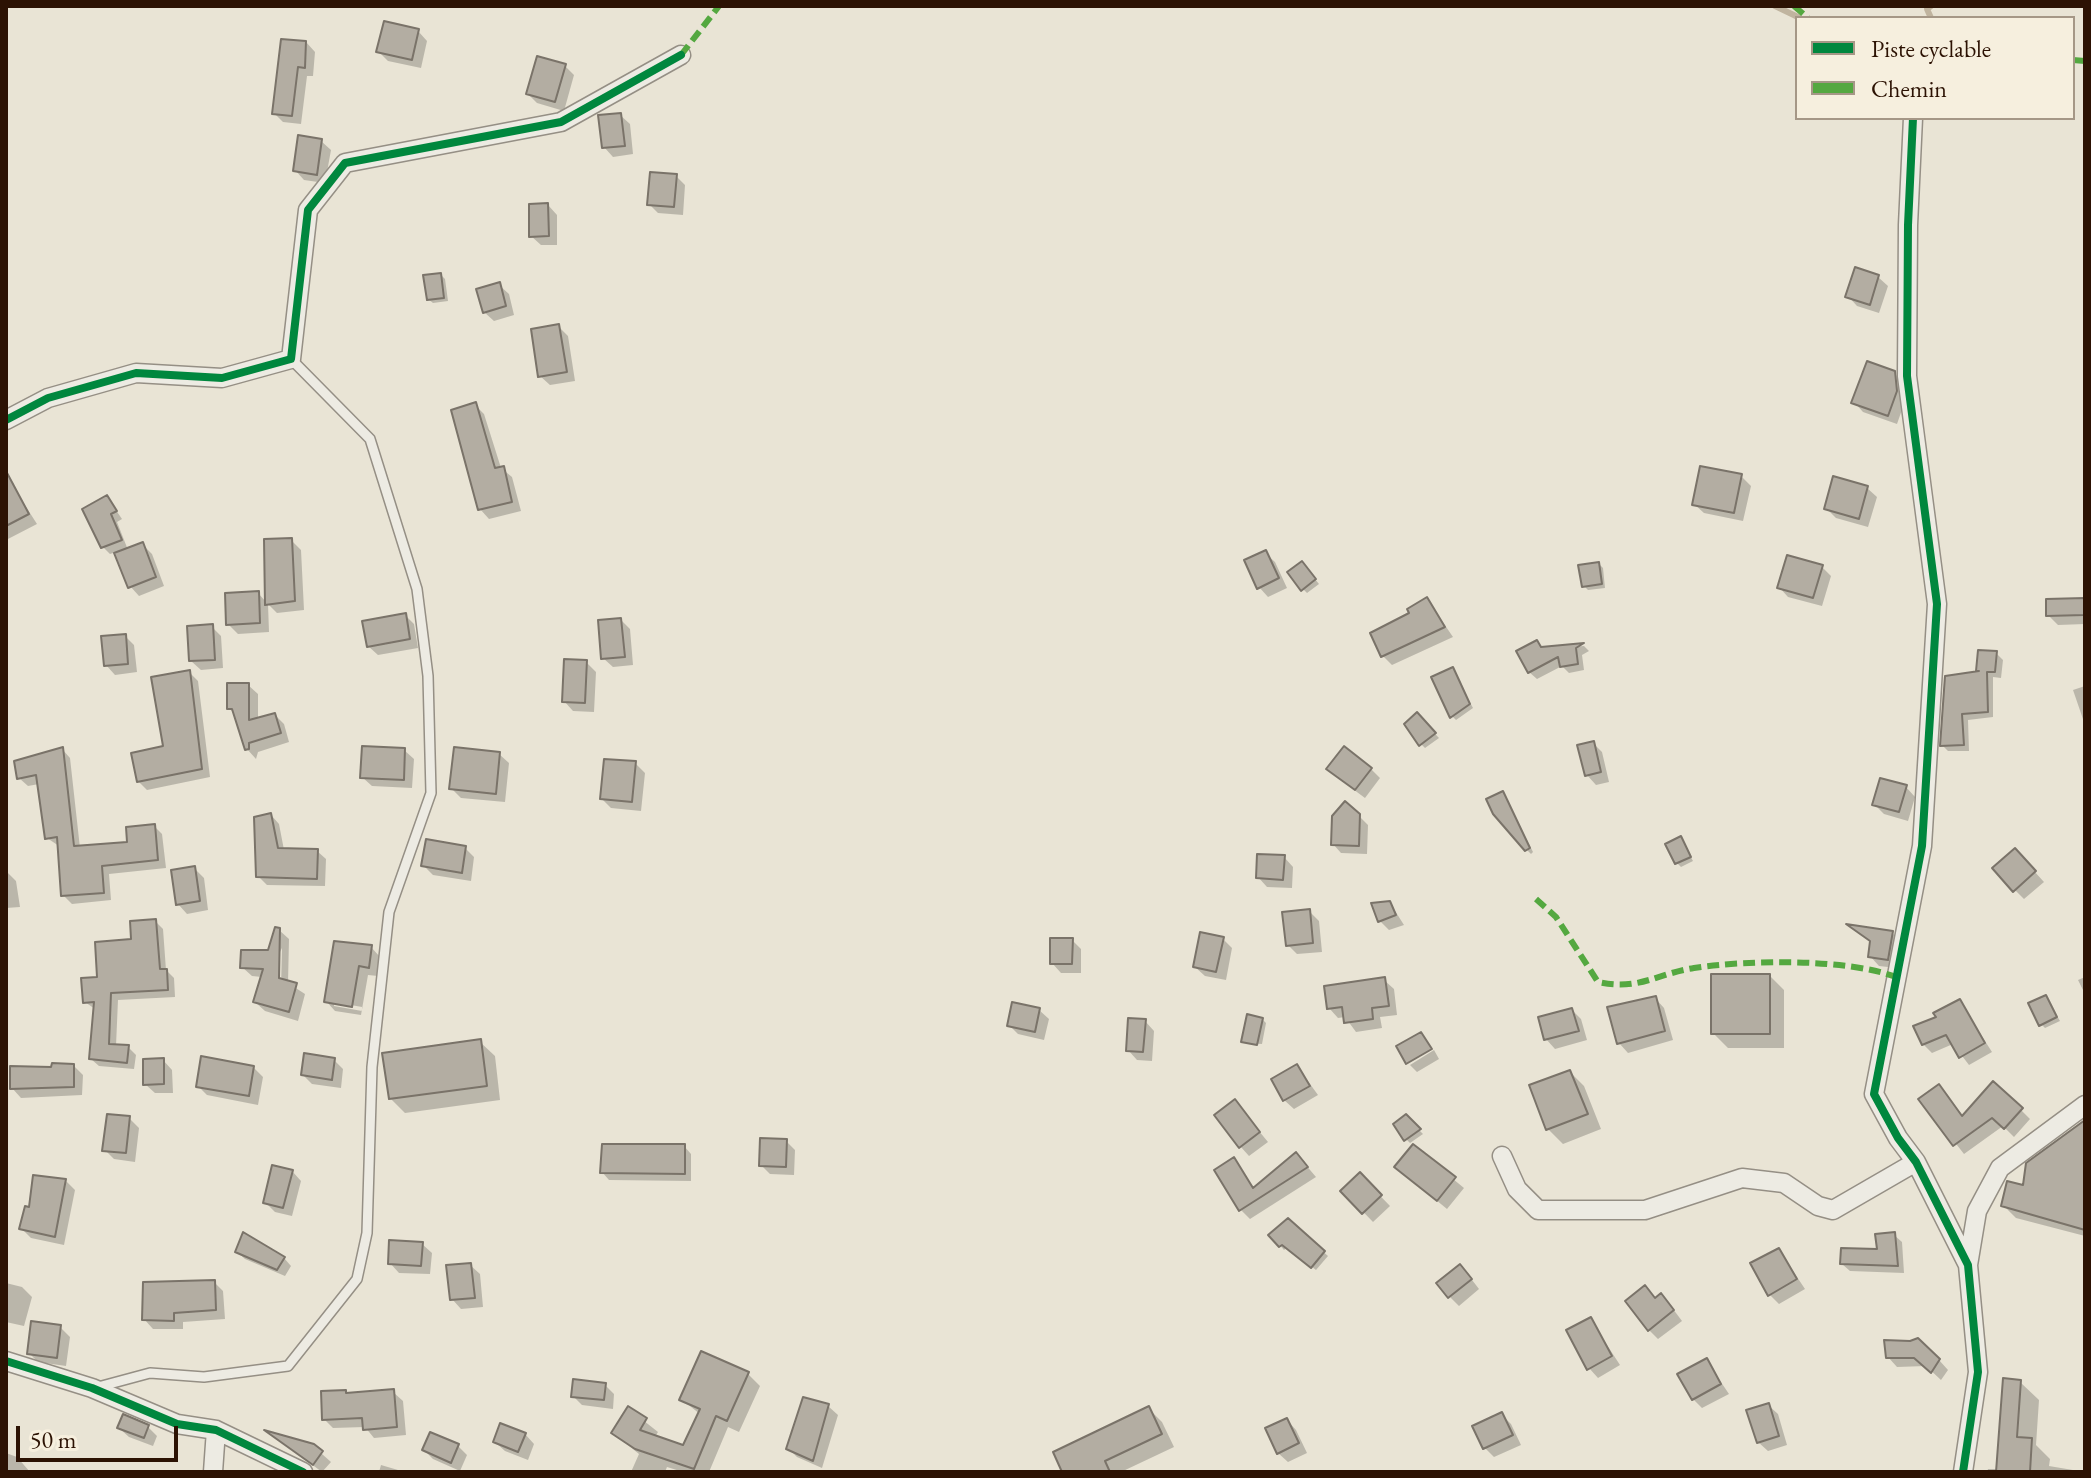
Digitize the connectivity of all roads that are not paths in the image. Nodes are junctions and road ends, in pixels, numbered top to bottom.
1 (681, 55) dead end
2 (1913, 120) edge
3 (291, 359) junction
4 (6, 420) edge
5 (2085, 1105) edge
6 (1502, 1156) dead end
7 (1916, 1162) junction
8 (1968, 1265) junction
9 (6, 1361) edge
10 (92, 1388) junction
11 (216, 1430) junction
12 (213, 1472) edge
13 (303, 1472) edge
14 (1963, 1472) edge

1 - 3 street
2 - 7 street
3 - 4 street
3 - 10 lane
5 - 8 street
6 - 7 street
7 - 8 street
8 - 14 street
9 - 10 street
10 - 11 street
11 - 12 street
11 - 13 street

